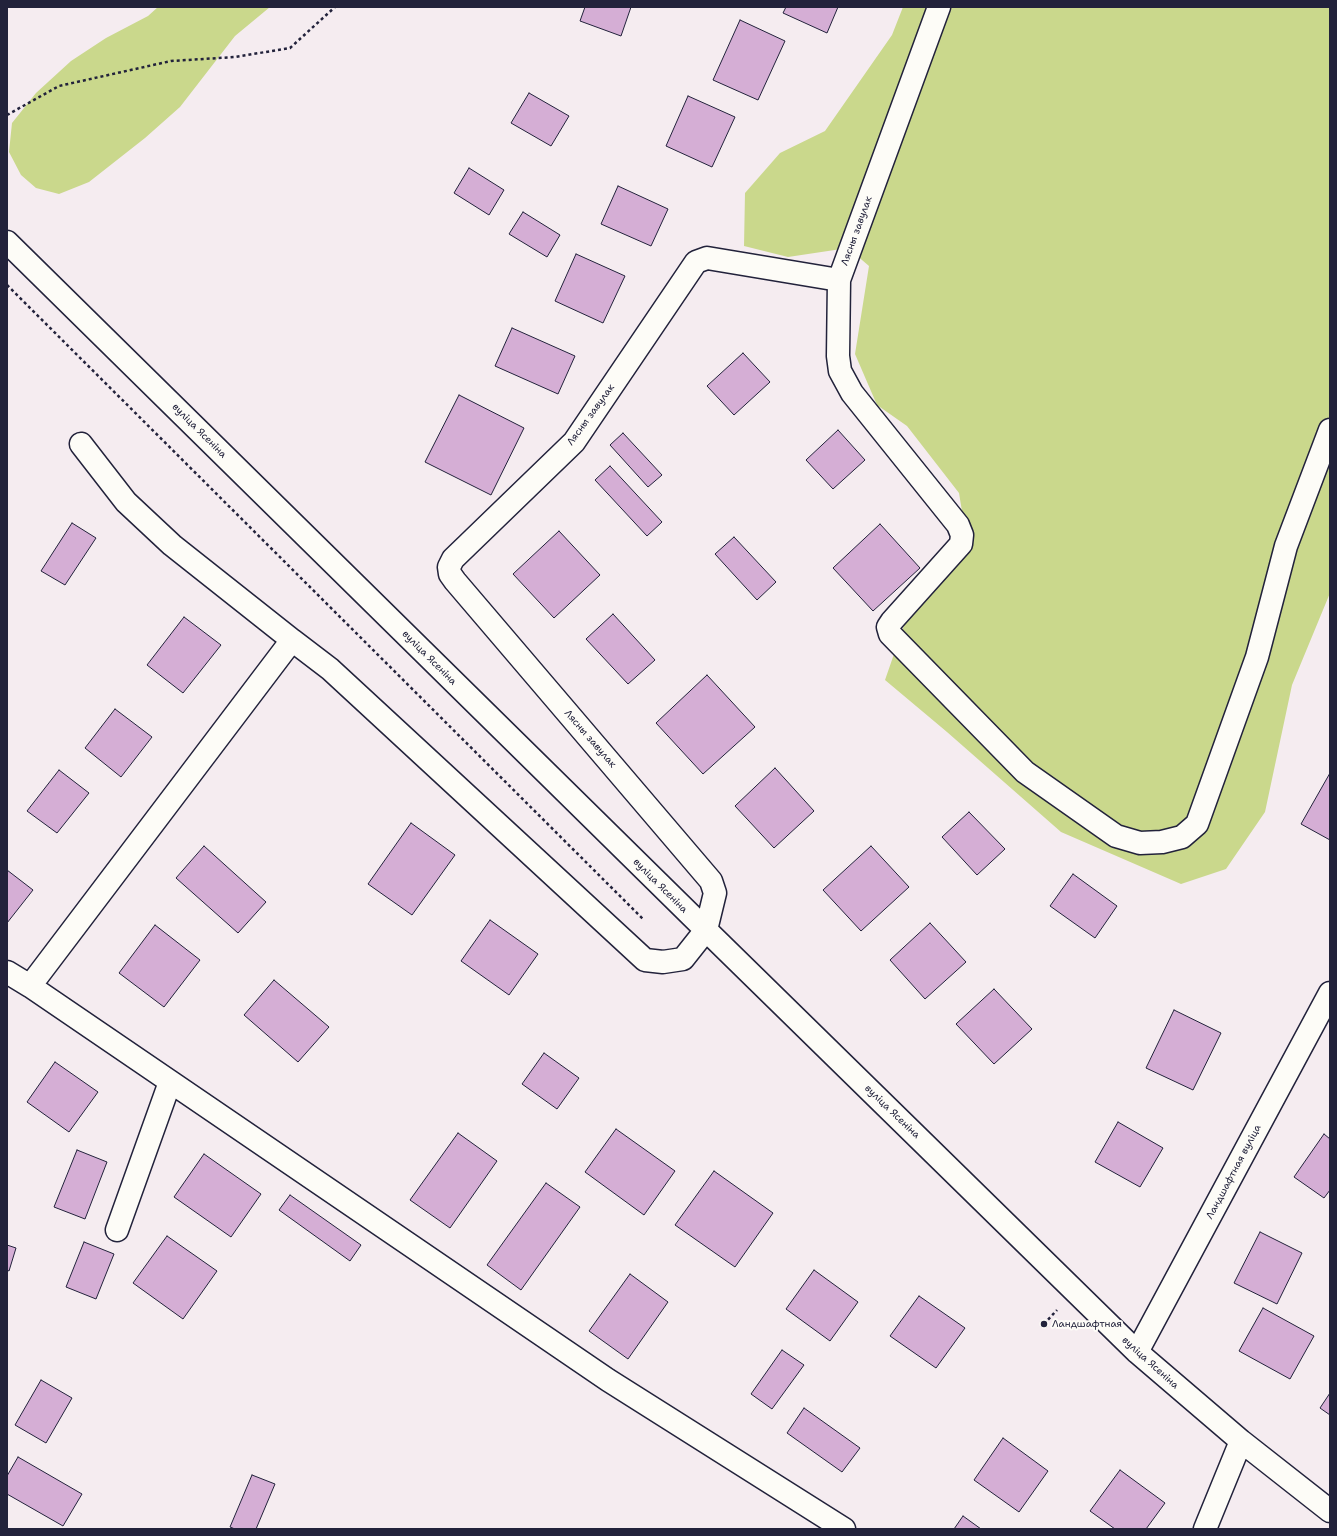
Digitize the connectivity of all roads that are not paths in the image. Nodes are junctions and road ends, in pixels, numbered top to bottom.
1 (939, 7) edge
2 (7, 242) edge
3 (839, 280) junction
4 (1330, 430) edge
5 (81, 444) dead end
6 (292, 640) junction
7 (706, 930) junction
8 (7, 972) edge
9 (30, 986) junction
10 (1330, 993) edge
11 (170, 1082) junction
12 (117, 1230) dead end
13 (1137, 1352) junction
14 (1241, 1441) junction
15 (1330, 1511) edge
16 (844, 1529) edge
17 (1205, 1529) edge

1 - 3 street, Лясны завулак
2 - 7 street, вуліца Ясеніна
3 - 4 street
3 - 7 street, Лясны завулак
5 - 6 street
6 - 7 street
6 - 9 street
7 - 13 street, вуліца Ясеніна
8 - 9 street
9 - 11 street
10 - 13 street, Ландшафтная вуліца
11 - 12 street
11 - 16 street
13 - 14 street, вуліца Ясеніна
14 - 15 street, вуліца Ясеніна
14 - 17 street

